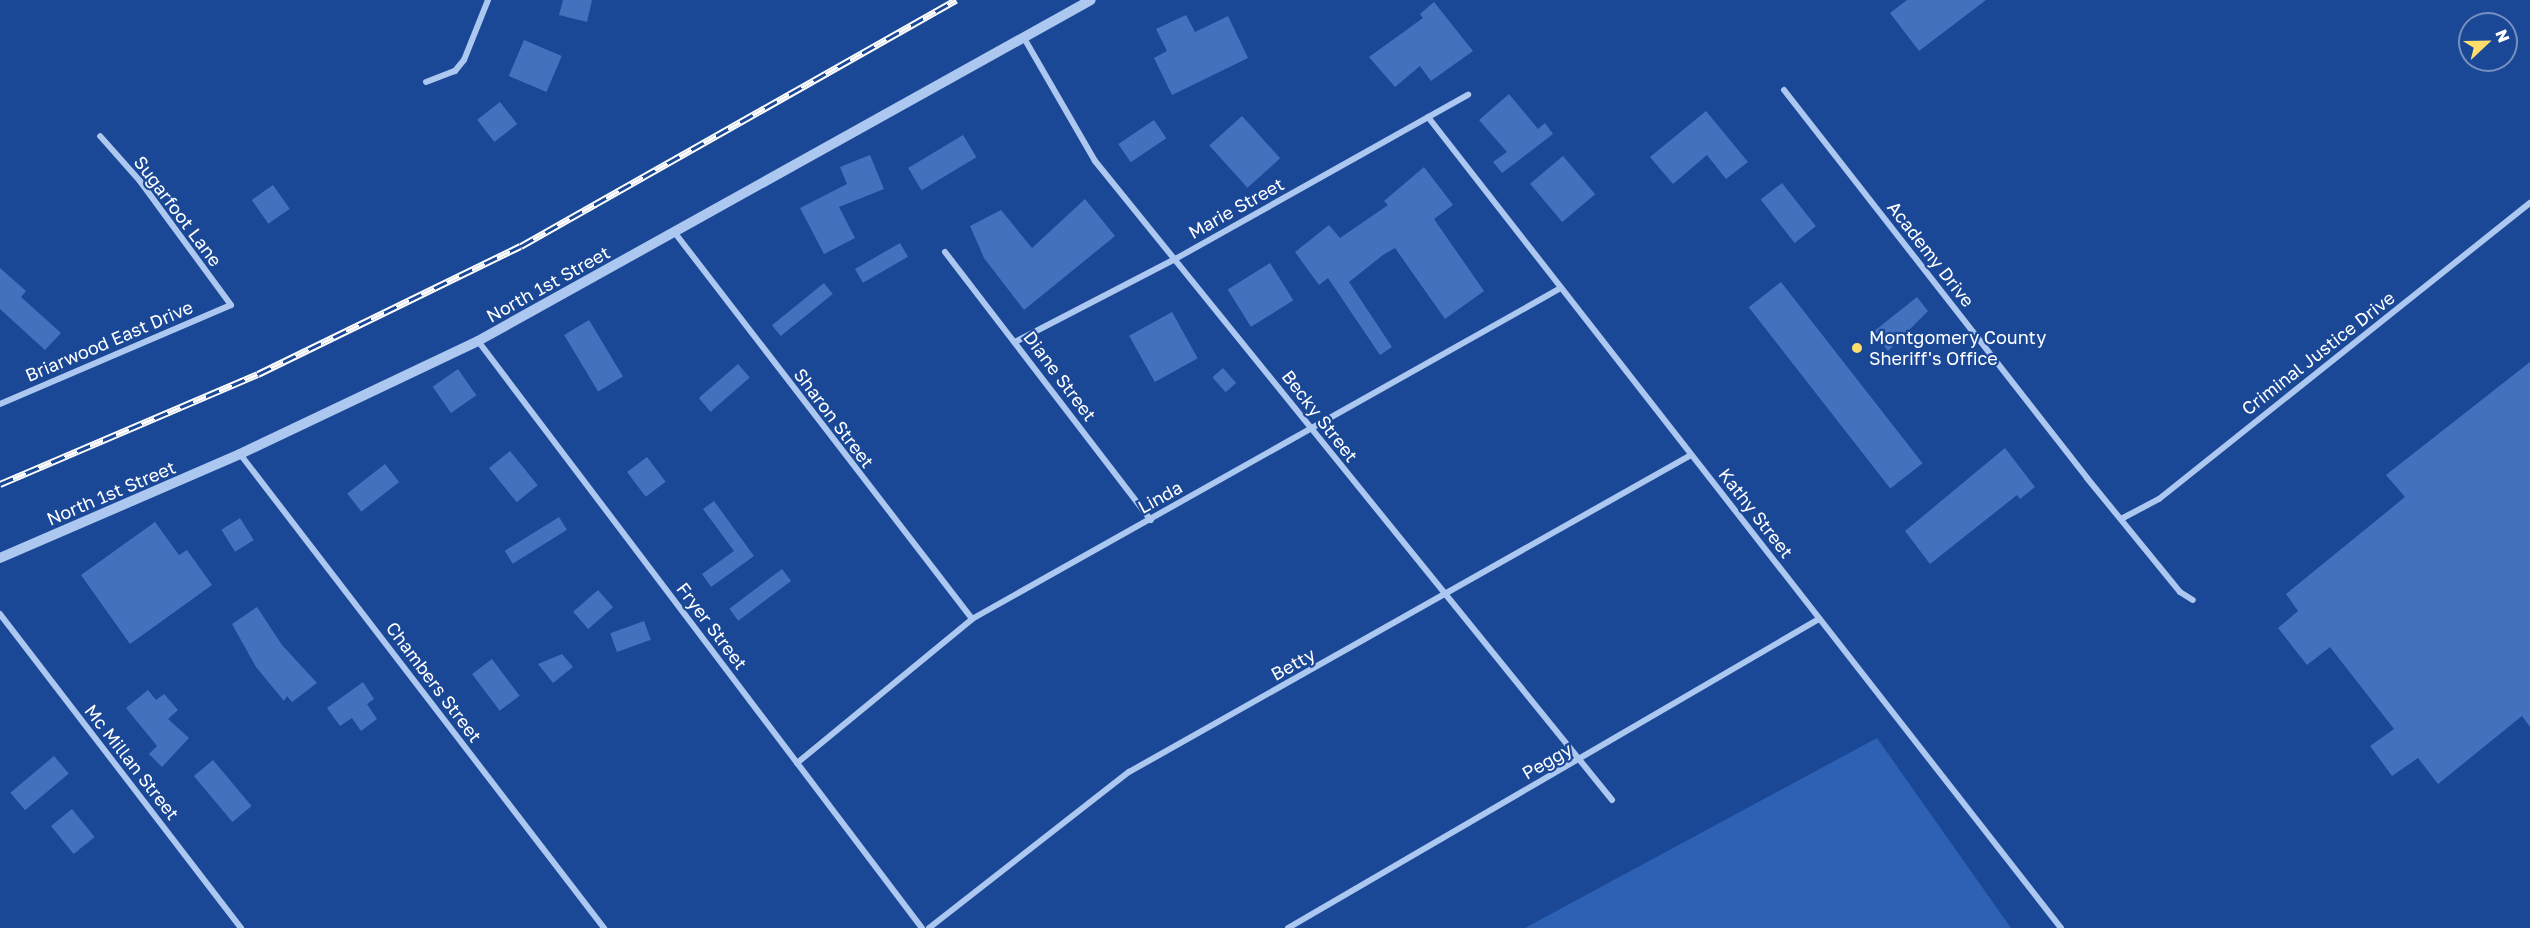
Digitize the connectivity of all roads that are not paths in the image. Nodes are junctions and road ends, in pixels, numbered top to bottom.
1 (488, 0) edge
2 (1091, 0) edge
3 (1024, 38) junction
4 (426, 82) dead end
5 (1784, 90) dead end
6 (1467, 94) dead end
7 (1428, 117) junction
8 (100, 136) dead end
9 (2530, 203) edge
10 (675, 233) junction
11 (945, 252) dead end
12 (1177, 258) junction
13 (1559, 289) junction
14 (231, 305) joint
15 (478, 341) junction
16 (1015, 342) junction
17 (0, 404) edge
18 (1312, 430) junction
19 (240, 454) junction
20 (1691, 455) junction
21 (2121, 519) junction
22 (1151, 520) junction
23 (0, 558) edge
24 (1445, 596) junction
25 (2193, 600) dead end
26 (0, 614) edge
27 (972, 619) junction
28 (1819, 619) junction
29 (1581, 759) junction
30 (797, 763) junction
31 (1612, 800) dead end
32 (241, 928) edge
33 (603, 928) edge
34 (922, 928) edge
35 (929, 928) edge
36 (1288, 928) edge
37 (2061, 928) edge

1 - 4 street
2 - 3 street, North 1st Street
3 - 10 street, North 1st Street
3 - 12 street, Becky Street
5 - 21 street, Academy Drive
6 - 7 street, Marie Street
7 - 12 street, Marie Street
7 - 13 street, Kathy Street
8 - 14 street, Sugarfoot Lane
9 - 21 street, Criminal Justice Drive
10 - 15 street, North 1st Street
10 - 27 street, Sharon Street
11 - 16 street, Diane Street
12 - 16 street, Marie Street
12 - 18 street, Becky Street
13 - 18 street, Linda
13 - 20 street, Kathy Street
14 - 17 street, Briarwood East Drive
15 - 19 street, North 1st Street
15 - 30 street, Fryer Street
16 - 22 street, Diane Street
18 - 22 street, Linda
18 - 24 street, Becky Street
19 - 23 street, North 1st Street
19 - 33 street, Chambers Street
20 - 24 street, Betty
20 - 28 street, Kathy Street
21 - 25 street, Academy Drive
22 - 27 street, Linda
24 - 29 street, Becky Street
24 - 35 street, Betty
26 - 32 street, Mc Millan Street
27 - 30 street, Linda
28 - 29 street, Peggy
28 - 37 street, Kathy Street
29 - 31 street, Becky Street
29 - 36 street, Peggy
30 - 34 street, Fryer Street

